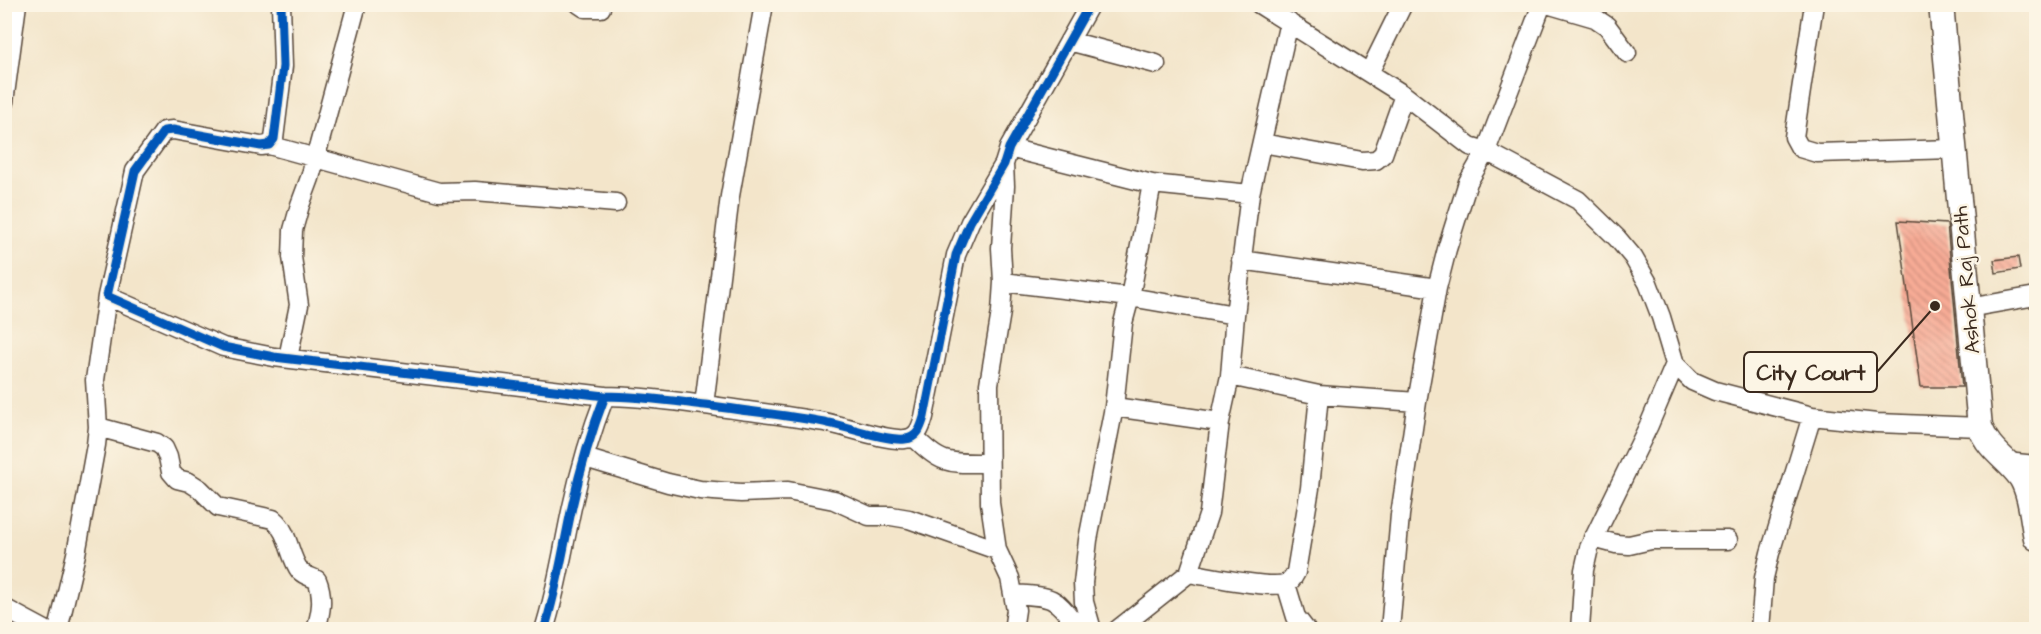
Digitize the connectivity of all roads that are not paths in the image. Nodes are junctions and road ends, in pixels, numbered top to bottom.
1 (17, 4) edge
2 (281, 4) edge
3 (357, 4) edge
4 (579, 4) edge
5 (764, 4) edge
6 (1090, 4) edge
7 (1259, 4) edge
8 (1403, 4) edge
9 (1542, 4) edge
10 (1547, 4) edge
11 (1814, 4) edge
12 (1941, 4) edge
13 (601, 8) dead end
14 (1289, 22) junction
15 (1069, 41) junction
16 (1627, 53) dead end
17 (1156, 64) dead end
18 (1369, 73) junction
19 (1404, 95) junction
20 (4, 102) edge
21 (1262, 143) junction
22 (269, 145) junction
23 (1954, 149) junction
24 (1486, 151) junction
25 (1006, 156) junction
26 (315, 158) junction
27 (1152, 184) junction
28 (1250, 194) junction
29 (616, 203) dead end
30 (1241, 260) junction
31 (1004, 282) junction
32 (1437, 288) junction
33 (107, 296) junction
34 (2037, 296) edge
35 (1130, 297) junction
36 (1968, 308) junction
37 (1235, 315) junction
38 (288, 358) junction
39 (1675, 364) junction
40 (1230, 376) junction
41 (1319, 394) junction
42 (604, 396) junction
43 (1417, 402) junction
44 (704, 405) junction
45 (1114, 407) junction
46 (1812, 416) junction
47 (1220, 422) junction
48 (98, 427) junction
49 (1980, 427) junction
50 (914, 437) junction
51 (585, 458) junction
52 (989, 462) junction
53 (2006, 462) junction
54 (2037, 465) edge
55 (1593, 538) junction
56 (2037, 538) edge
57 (1728, 540) dead end
58 (997, 550) junction
59 (1190, 573) junction
60 (1286, 584) junction
61 (1013, 594) junction
62 (4, 608) edge
63 (45, 630) edge
64 (58, 630) edge
65 (316, 630) edge
66 (544, 630) edge
67 (1013, 630) edge
68 (1080, 630) edge
69 (1092, 630) edge
70 (1117, 630) edge
71 (1306, 630) edge
72 (1390, 630) edge
73 (1580, 630) edge
74 (1760, 630) edge

1 - 20 street
2 - 22 street
3 - 26 street
4 - 13 street
5 - 44 street
6 - 15 street
7 - 14 street
8 - 18 street
9 - 24 street
10 - 16 street
11 - 23 street
12 - 23 main road, Ashok Raj Path
14 - 18 street
14 - 21 street
15 - 17 street
15 - 25 street
18 - 19 street
19 - 21 street
19 - 24 street
21 - 28 street
22 - 26 street
22 - 33 street
23 - 36 main road, Ashok Raj Path
24 - 32 street
24 - 39 street
25 - 27 street
25 - 31 street
25 - 50 street
26 - 29 street
26 - 38 street
27 - 28 street
27 - 35 street
28 - 30 street
30 - 32 street
30 - 37 street
31 - 35 street
31 - 52 street
32 - 43 street
33 - 38 street
33 - 48 street
34 - 36 street
35 - 37 street
35 - 45 street
36 - 49 main road, Ashok Raj Path
37 - 40 street
38 - 42 street
39 - 46 street
39 - 55 street
40 - 41 street
40 - 47 street
41 - 43 street
41 - 60 street
42 - 44 street
42 - 51 street
43 - 72 street
44 - 50 street
45 - 47 street
45 - 69 street
46 - 49 street
46 - 74 street
47 - 59 street
48 - 64 street
48 - 65 street
49 - 53 main road, Ashok Raj Path
50 - 52 street
51 - 58 street
51 - 66 street
52 - 58 street
53 - 54 street
53 - 56 main road, Ashok Raj Path
55 - 57 street
55 - 73 street
58 - 61 street
59 - 60 street
59 - 70 street
60 - 71 street
61 - 67 street
61 - 68 street
62 - 63 street

